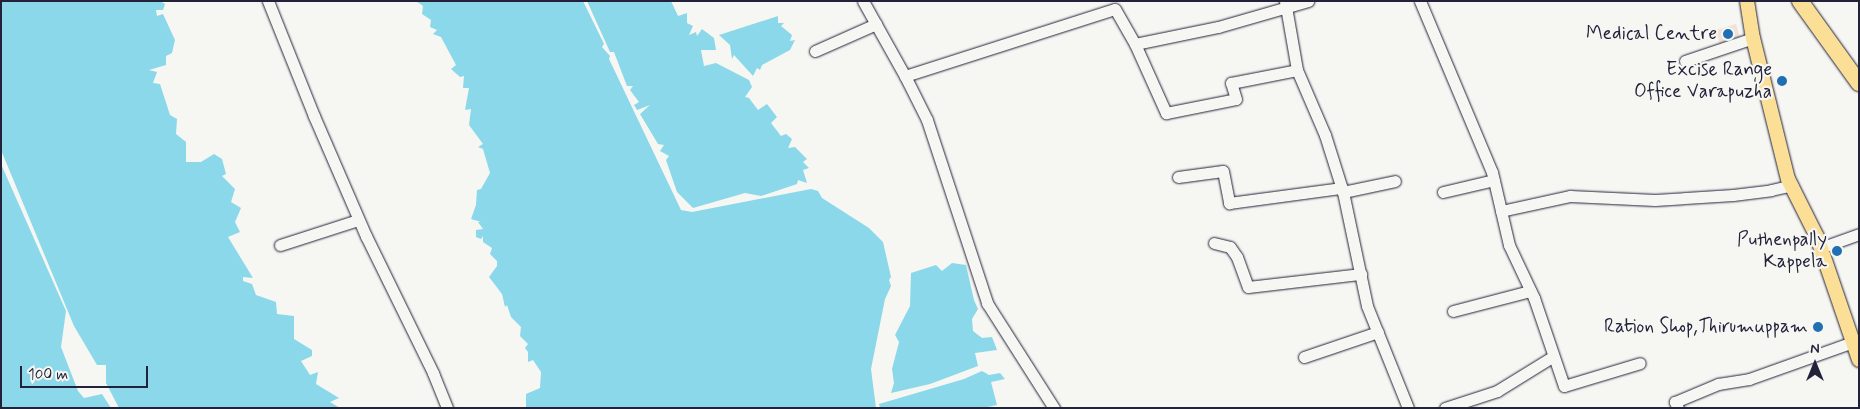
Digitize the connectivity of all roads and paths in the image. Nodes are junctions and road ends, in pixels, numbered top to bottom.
1 (268, 1) edge
2 (863, 1) edge
3 (1308, 1) edge
4 (1420, 1) edge
5 (1747, 1) edge
6 (1800, 1) edge
7 (1286, 4) edge
8 (876, 24) junction
9 (1753, 38) junction
10 (1135, 44) junction
11 (815, 51) dead end
12 (1685, 60) dead end
13 (1853, 65) edge
14 (1297, 70) junction
15 (906, 76) junction
16 (1859, 83) edge
17 (1178, 177) dead end
18 (1494, 180) junction
19 (1395, 181) dead end
20 (1792, 185) junction
21 (1342, 190) junction
22 (1443, 192) dead end
23 (1501, 211) junction
24 (358, 220) junction
25 (1859, 234) edge
26 (1214, 243) dead end
27 (280, 245) dead end
28 (1820, 248) junction
29 (1361, 274) junction
30 (1530, 291) junction
31 (1452, 311) dead end
32 (1378, 332) junction
33 (1853, 342) junction
34 (1304, 357) dead end
35 (1552, 357) junction
36 (1859, 360) edge
37 (1640, 363) dead end
38 (447, 408) edge
39 (1054, 408) edge
40 (1408, 408) edge
41 (1445, 408) edge
42 (1678, 408) edge

1 - 24 street
2 - 8 street
3 - 7 street
4 - 18 street
5 - 9 main road
6 - 13 highway
7 - 10 street
7 - 14 street
8 - 11 street
8 - 15 street
9 - 12 street
9 - 20 main road
10 - 14 street
10 - 15 street
13 - 16 highway
14 - 21 street
15 - 39 street
17 - 21 street
18 - 22 street
18 - 23 street
19 - 21 street
20 - 23 street
20 - 28 main road
21 - 29 street
23 - 30 street
24 - 27 street
24 - 38 street
25 - 28 street
26 - 29 street
28 - 33 main road
29 - 32 street
30 - 31 street
30 - 35 street
32 - 34 street
32 - 40 street
33 - 36 main road
33 - 42 street
35 - 37 street
35 - 41 street

